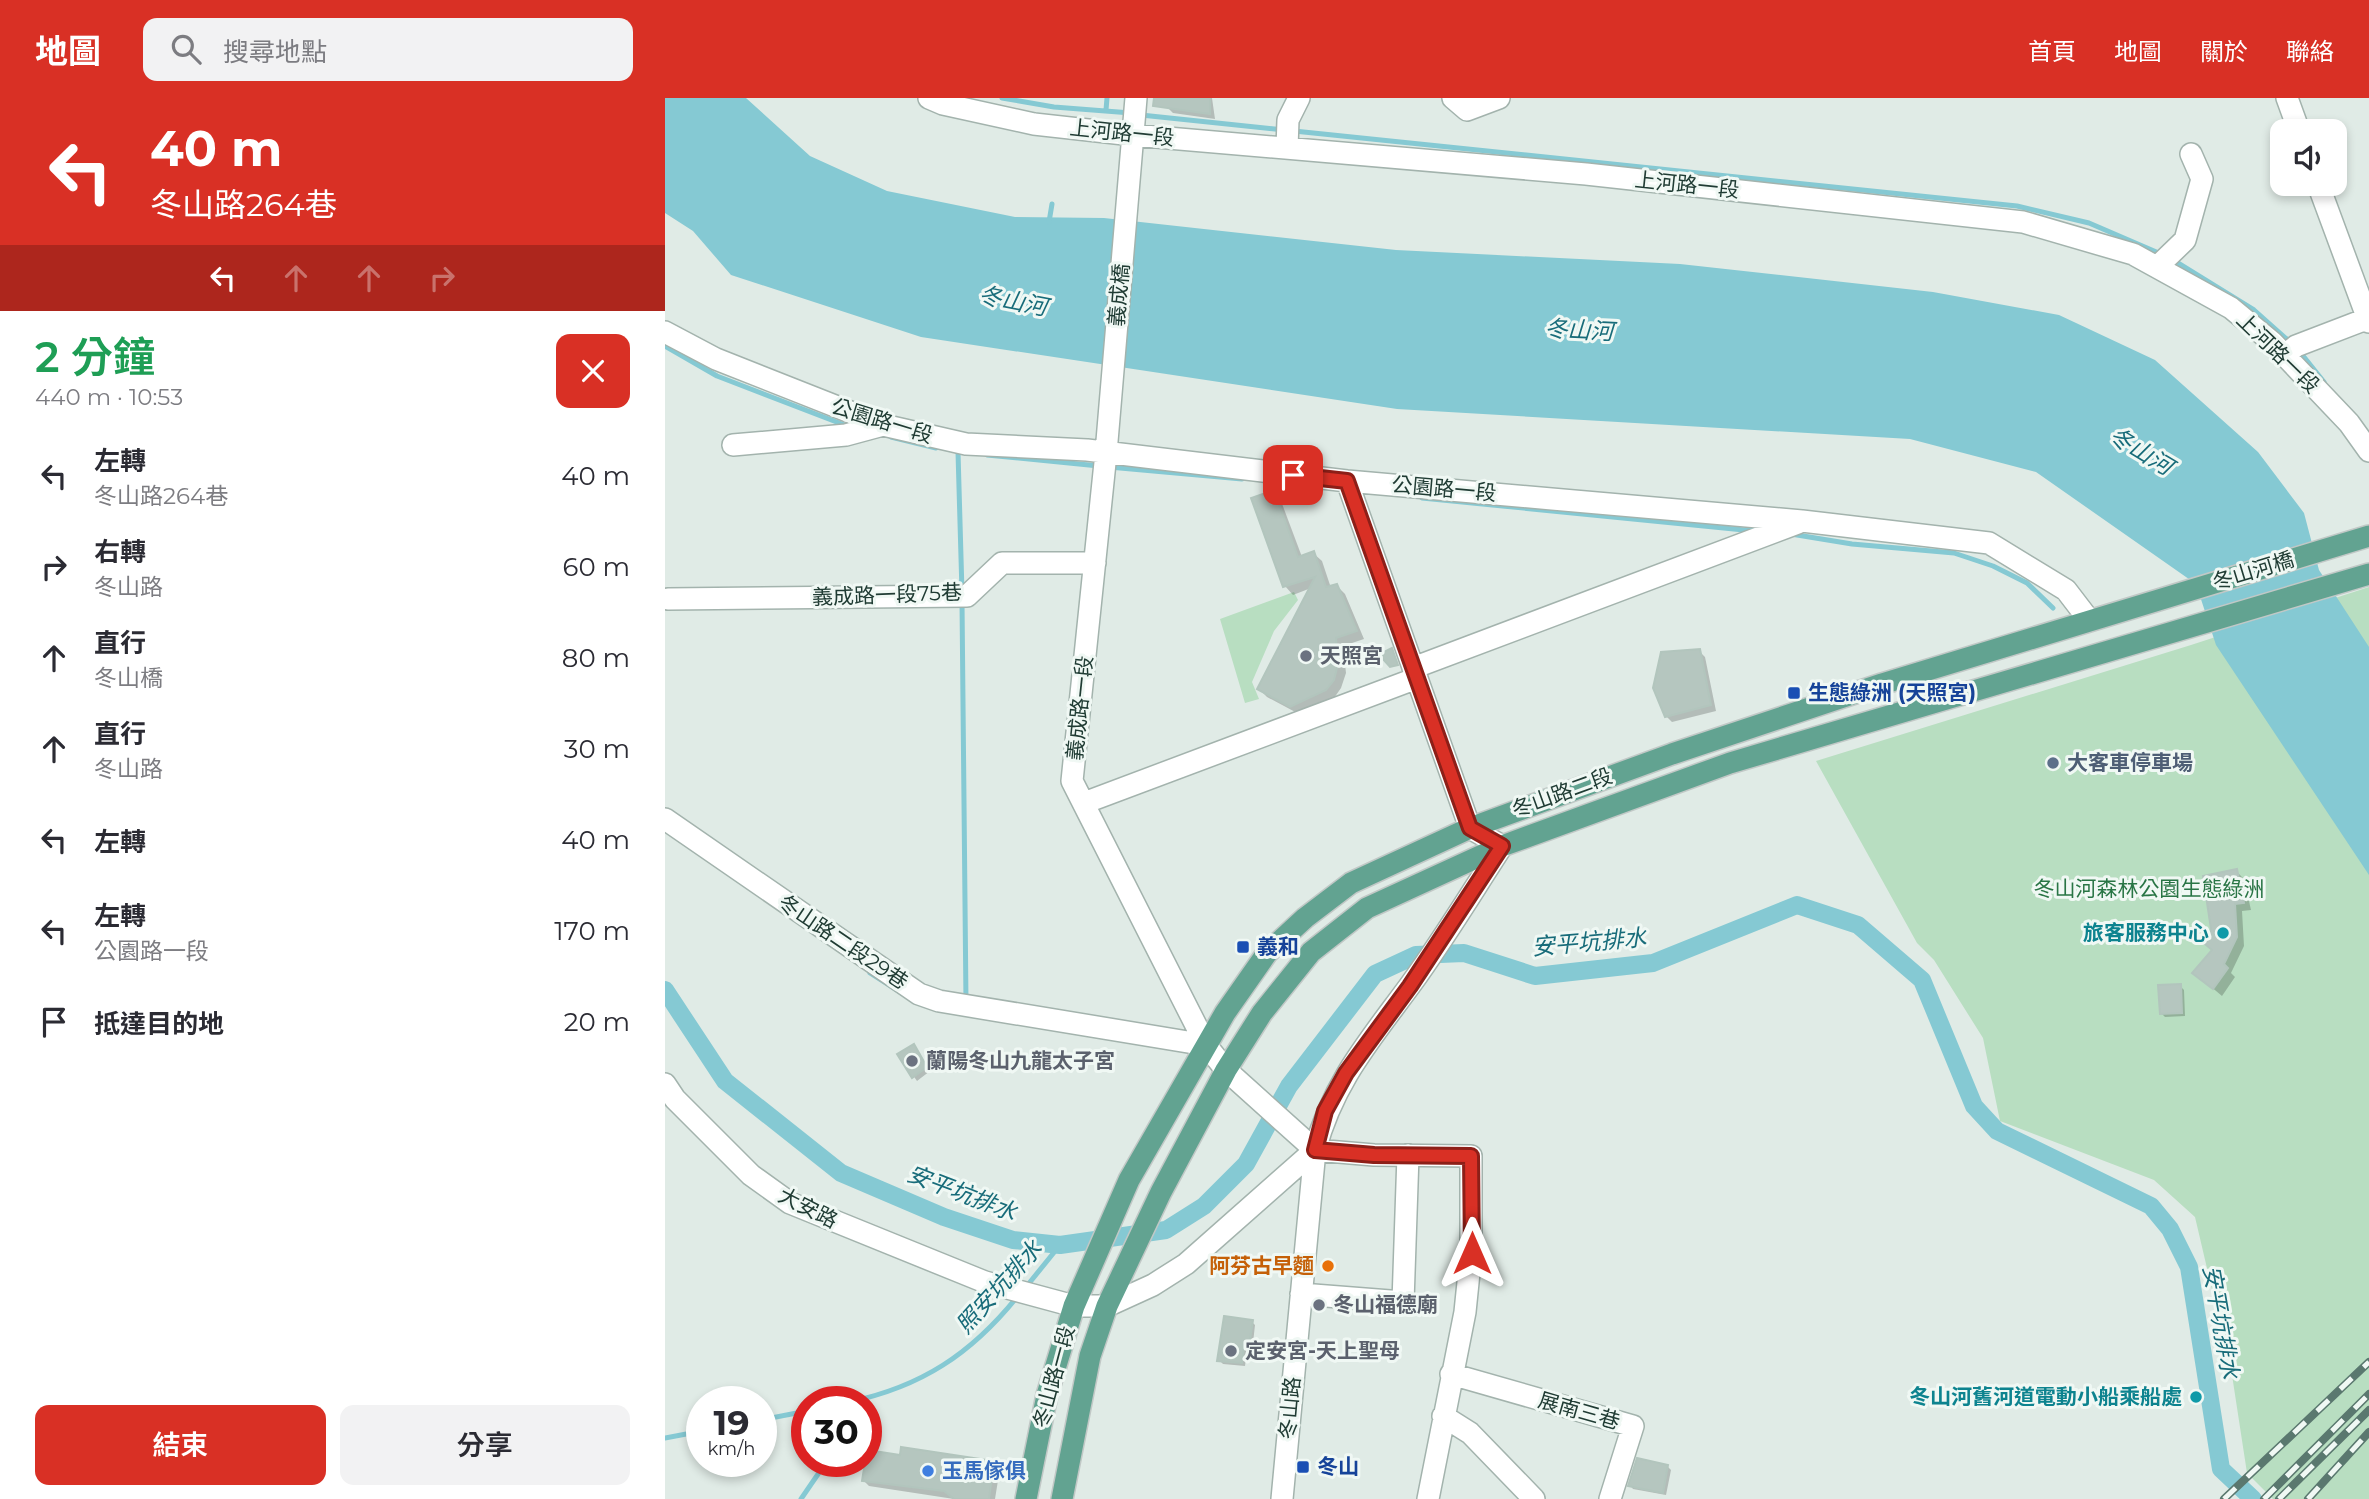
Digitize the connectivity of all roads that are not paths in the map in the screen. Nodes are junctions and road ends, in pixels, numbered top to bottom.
1 (929, 98) edge
2 (1136, 98) edge
3 (1299, 98) edge
4 (1453, 98) edge
5 (1499, 98) edge
6 (2287, 98) edge
7 (2295, 119) edge
8 (1133, 135) junction
9 (1287, 148) junction
10 (2192, 154) dead end
11 (2322, 196) edge
12 (2157, 268) junction
13 (2368, 319) edge
14 (665, 332) edge
15 (2284, 356) junction
16 (1108, 424) joint
17 (883, 425) junction
18 (733, 445) dead end
19 (2369, 451) edge
20 (1106, 453) junction
21 (1347, 481) junction
22 (1802, 521) junction
23 (2369, 536) edge
24 (1095, 563) junction
25 (2369, 574) edge
26 (668, 599) dead end
27 (2138, 607) joint
28 (2089, 620) junction
29 (2150, 637) joint
30 (1415, 673) junction
31 (1084, 803) junction
32 (665, 819) edge
33 (1470, 828) junction
34 (1502, 846) junction
35 (1206, 1045) junction
36 (1226, 1070) junction
37 (665, 1084) edge
38 (1315, 1150) junction
39 (1408, 1154) junction
40 (1129, 1180) joint
41 (1126, 1262) joint
42 (1301, 1294) junction
43 (1074, 1306) junction
44 (1107, 1306) junction
45 (1451, 1374) junction
46 (1443, 1416) junction
47 (1026, 1499) edge
48 (1062, 1499) edge
49 (1282, 1499) edge
50 (1428, 1499) edge
51 (1534, 1499) edge
52 (1610, 1499) edge

1 - 8 street, 上河路一段
2 - 8 street
3 - 9 street
4 - 5 street
6 - 7 street
8 - 9 street, 上河路一段
8 - 16 street, 義成橋
9 - 12 street, 上河路一段
10 - 12 street
11 - 13 street
12 - 15 street, 上河路一段
13 - 15 street
14 - 17 street, 公園路一段
15 - 19 street, 上河路一段
16 - 20 street, 義成路一段
17 - 18 street
17 - 20 street, 公園路一段
20 - 21 street, 公園路一段
20 - 24 street, 義成路一段
21 - 22 street, 公園路一段
21 - 30 street
22 - 28 street, 公園路一段
22 - 30 street
23 - 27 main road, 冬山河橋
24 - 26 street, 義成路一段75巷
24 - 31 street, 義成路一段
25 - 29 main road, 冬山河橋
27 - 28 main road, 冬山路二段
28 - 33 main road, 冬山路二段
29 - 34 main road, 冬山路二段
30 - 31 street
30 - 33 street
31 - 35 street, 義成路一段
32 - 35 street, 冬山路二段29巷
33 - 34 street
33 - 35 main road, 冬山路二段
34 - 36 main road, 冬山路二段
34 - 38 street, 冬山路
35 - 36 street
35 - 40 main road, 冬山路二段
36 - 38 street
36 - 41 main road, 冬山路二段
37 - 43 street, 大安路
38 - 39 street
38 - 42 street, 冬山路
38 - 44 street
39 - 42 street
39 - 45 street
40 - 43 main road, 冬山路一段
41 - 44 main road, 冬山路一段
42 - 49 street, 冬山路
43 - 44 street, 大安路
43 - 47 main road, 冬山路一段
44 - 48 main road, 冬山路一段
45 - 46 street
45 - 52 street, 展南三巷
46 - 50 street
46 - 51 street

